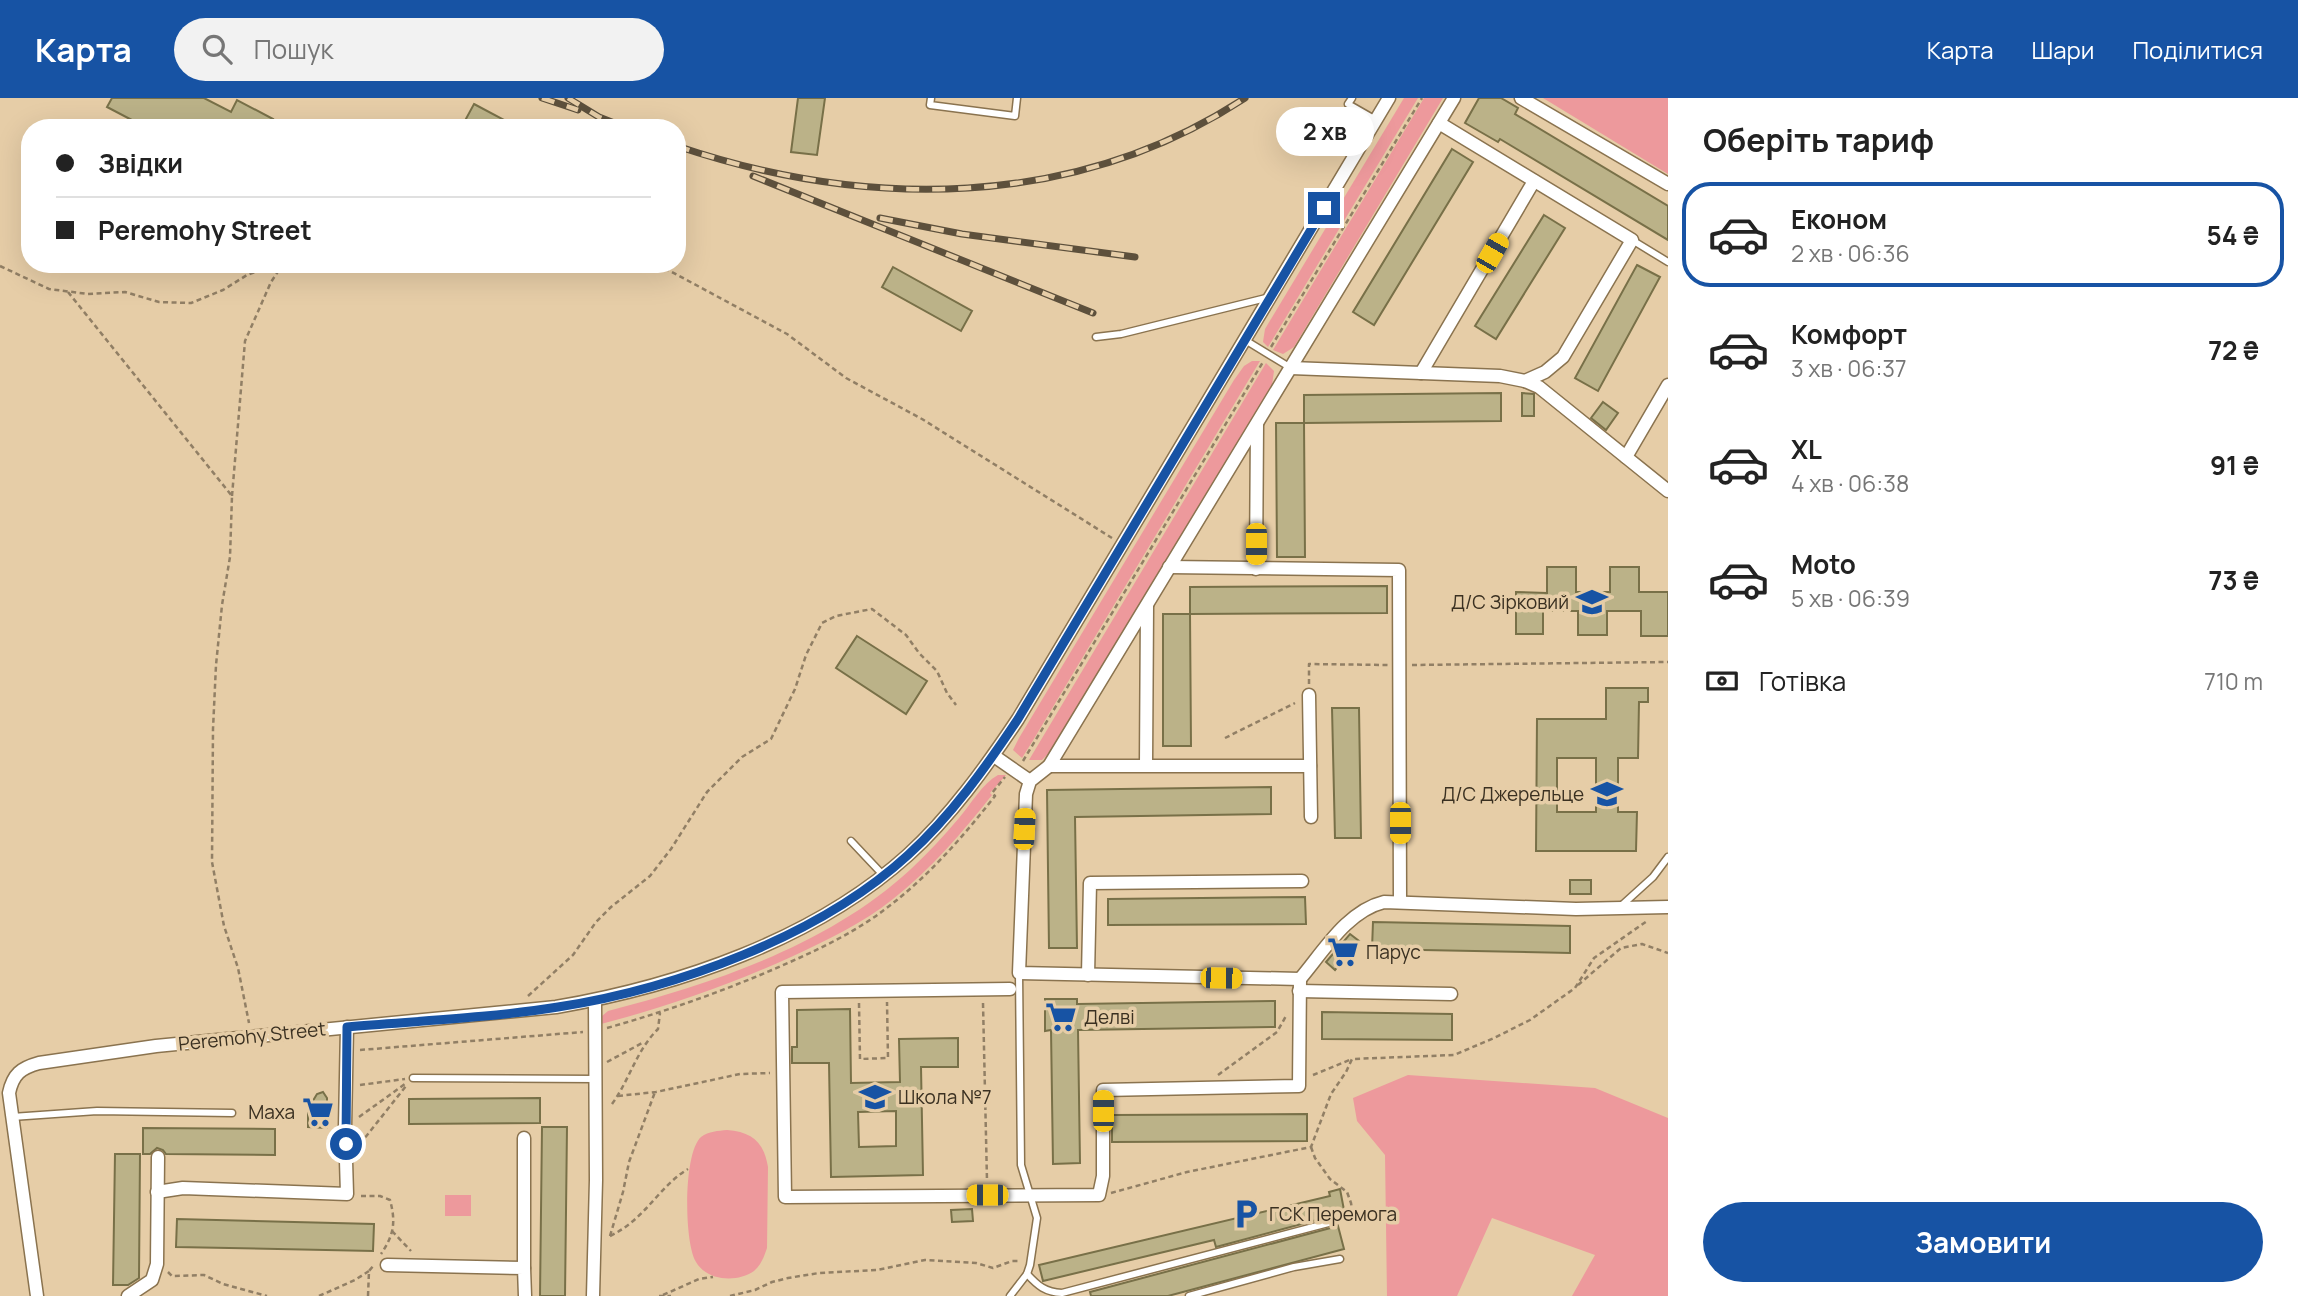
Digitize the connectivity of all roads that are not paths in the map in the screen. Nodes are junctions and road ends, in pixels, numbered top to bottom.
1 (931, 98) edge
2 (1017, 98) edge
3 (1352, 98) edge
4 (1390, 98) edge
5 (1454, 98) edge
6 (1521, 98) edge
7 (1376, 120) junction
8 (1438, 123) junction
9 (1534, 181) junction
10 (1668, 184) edge
11 (1632, 240) junction
12 (1668, 262) edge
13 (1272, 296) junction
14 (1096, 337) dead end
15 (1245, 340) junction
16 (1291, 368) junction
17 (1421, 373) junction
18 (1525, 381) junction
19 (1668, 385) edge
20 (1256, 424) junction
21 (1626, 457) junction
22 (1668, 491) edge
23 (1169, 567) junction
24 (1256, 569) junction
25 (1147, 605) junction
26 (1310, 695) road end
27 (993, 755) junction
28 (1049, 765) junction
29 (1146, 765) junction
30 (1310, 766) junction
31 (1030, 781) junction
32 (1311, 817) dead end
33 (851, 841) dead end
34 (1668, 858) edge
35 (884, 876) junction
36 (1302, 881) dead end
37 (1400, 902) junction
38 (1668, 907) edge
39 (1615, 910) junction
40 (1019, 973) junction
41 (1088, 975) junction
42 (1010, 989) dead end
43 (1299, 990) junction
44 (1451, 994) dead end
45 (595, 1001) junction
46 (347, 1027) junction
47 (596, 1074) junction
48 (413, 1078) road end
49 (232, 1113) dead end
50 (12, 1117) junction
51 (524, 1138) dead end
52 (158, 1157) dead end
53 (157, 1192) junction
54 (1031, 1194) junction
55 (1336, 1221) road end
56 (1340, 1259) dead end
57 (381, 1262) road end
58 (524, 1268) junction
59 (1027, 1274) junction
60 (37, 1296) edge
61 (128, 1296) edge
62 (525, 1296) edge
63 (593, 1296) edge
64 (1010, 1296) edge
65 (1189, 1296) edge

1 - 2 lane
3 - 7 lane
4 - 7 street, Peremohy Street
5 - 8 street
6 - 10 street
7 - 13 street, Peremohy Street
8 - 9 street
8 - 16 street
9 - 11 street
9 - 17 street
11 - 12 lane
11 - 18 street
13 - 14 lane
13 - 15 street, Peremohy Street
15 - 16 lane
15 - 27 street, Peremohy Street
16 - 17 street
16 - 20 street
17 - 18 street
18 - 21 street
19 - 21 street
20 - 23 street
20 - 24 street
21 - 22 street
23 - 24 street
23 - 25 street
24 - 37 street
25 - 28 street
25 - 29 street
26 - 30 street
27 - 31 street
27 - 35 street, Peremohy Street
28 - 29 street
28 - 31 street
29 - 30 street
30 - 32 street
31 - 40 street
33 - 35 lane
34 - 39 lane
35 - 45 street, Peremohy Street
36 - 41 street
37 - 39 street
37 - 43 street
38 - 39 street
40 - 41 street
40 - 54 lane
41 - 43 street
42 - 54 street
43 - 44 street
43 - 54 street
45 - 46 street, Peremohy Street
45 - 47 street
46 - 50 street, Peremohy Street
46 - 53 street
47 - 48 lane
47 - 63 street
49 - 50 lane
50 - 60 street
51 - 58 street
52 - 53 street
53 - 61 street
54 - 59 lane
55 - 59 lane
56 - 65 lane
57 - 58 street
58 - 62 street
59 - 64 lane

